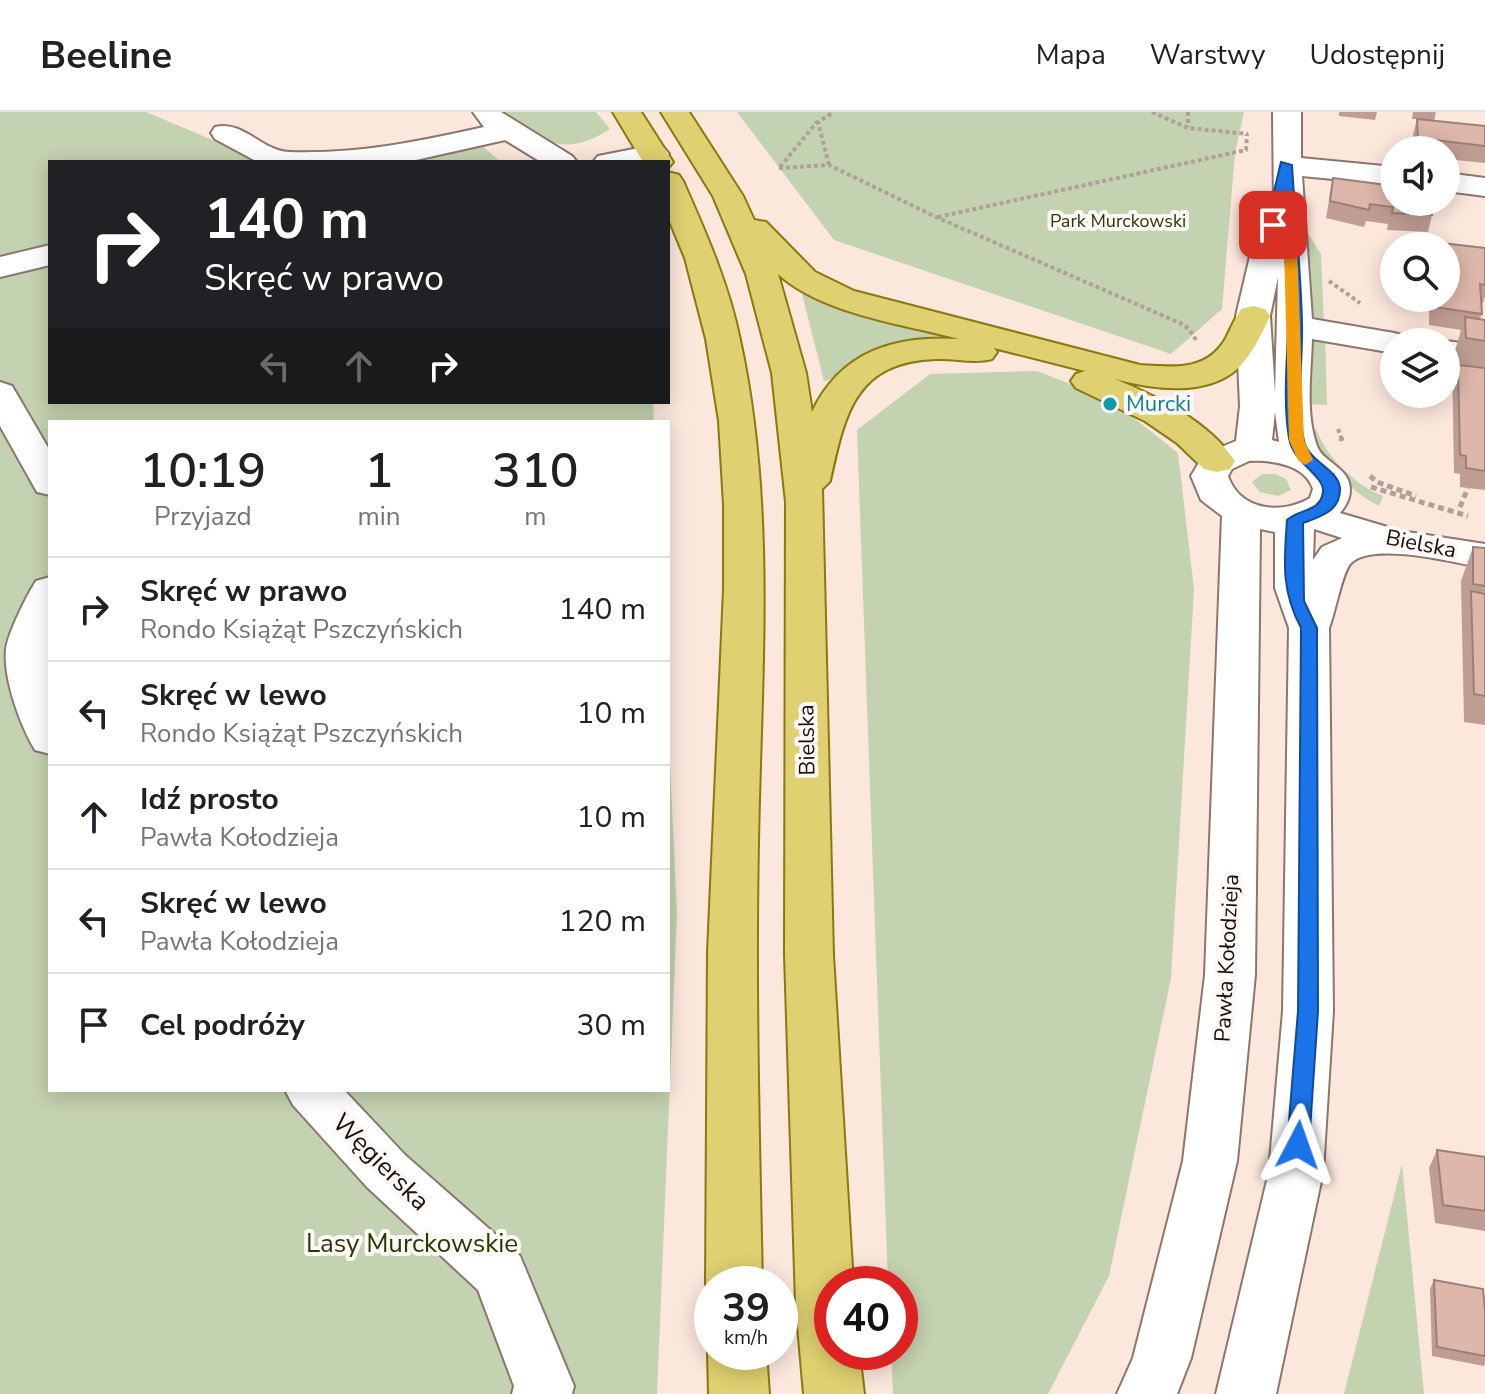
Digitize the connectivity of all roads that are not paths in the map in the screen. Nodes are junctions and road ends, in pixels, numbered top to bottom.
1 (627, 112) edge
2 (675, 112) edge
3 (1287, 112) edge
4 (498, 121) edge
5 (225, 133) dead end
6 (277, 160) edge
7 (307, 160) edge
8 (559, 160) edge
9 (656, 160) edge
10 (1286, 165) junction
11 (1380, 175) edge
12 (1460, 184) edge
13 (670, 185) edge
14 (1485, 187) edge
15 (728, 196) junction
16 (48, 255) edge
17 (0, 267) edge
18 (1253, 316) junction
19 (1295, 326) junction
20 (1380, 341) edge
21 (1460, 353) edge
22 (1485, 356) edge
23 (1093, 365) junction
24 (0, 393) edge
25 (1237, 454) junction
26 (1305, 460) junction
27 (48, 480) edge
28 (805, 502) junction
29 (1313, 508) junction
30 (1241, 512) junction
31 (1478, 529) edge
32 (1397, 542) junction
33 (1485, 556) edge
34 (48, 595) edge
35 (1309, 628) junction
36 (48, 735) edge
37 (313, 1092) edge
38 (734, 1266) edge
39 (738, 1370) edge
40 (542, 1394) edge
41 (739, 1394) edge
42 (834, 1394) edge
43 (1147, 1394) edge
44 (1246, 1394) edge

1 - 9 main road
2 - 15 main road, Bielska
3 - 10 street
4 - 7 street
4 - 8 street
5 - 6 street
10 - 11 street
10 - 18 street
10 - 19 street
12 - 14 street
13 - 38 main road
15 - 23 main road
15 - 28 main road, Bielska
16 - 17 street
18 - 23 main road
18 - 25 street
19 - 20 street
19 - 26 street
21 - 22 street
23 - 25 main road
24 - 27 street
25 - 26 street
25 - 28 main road
25 - 30 street
26 - 29 street
28 - 42 main road, Bielska
29 - 30 street
29 - 31 street, Bielska
29 - 32 street, Bielska
29 - 35 street
30 - 43 street, Pawła Kołodzieja
32 - 33 street, Bielska
32 - 35 street
34 - 36 street
35 - 44 street
37 - 40 street, Węgierska
39 - 41 main road

